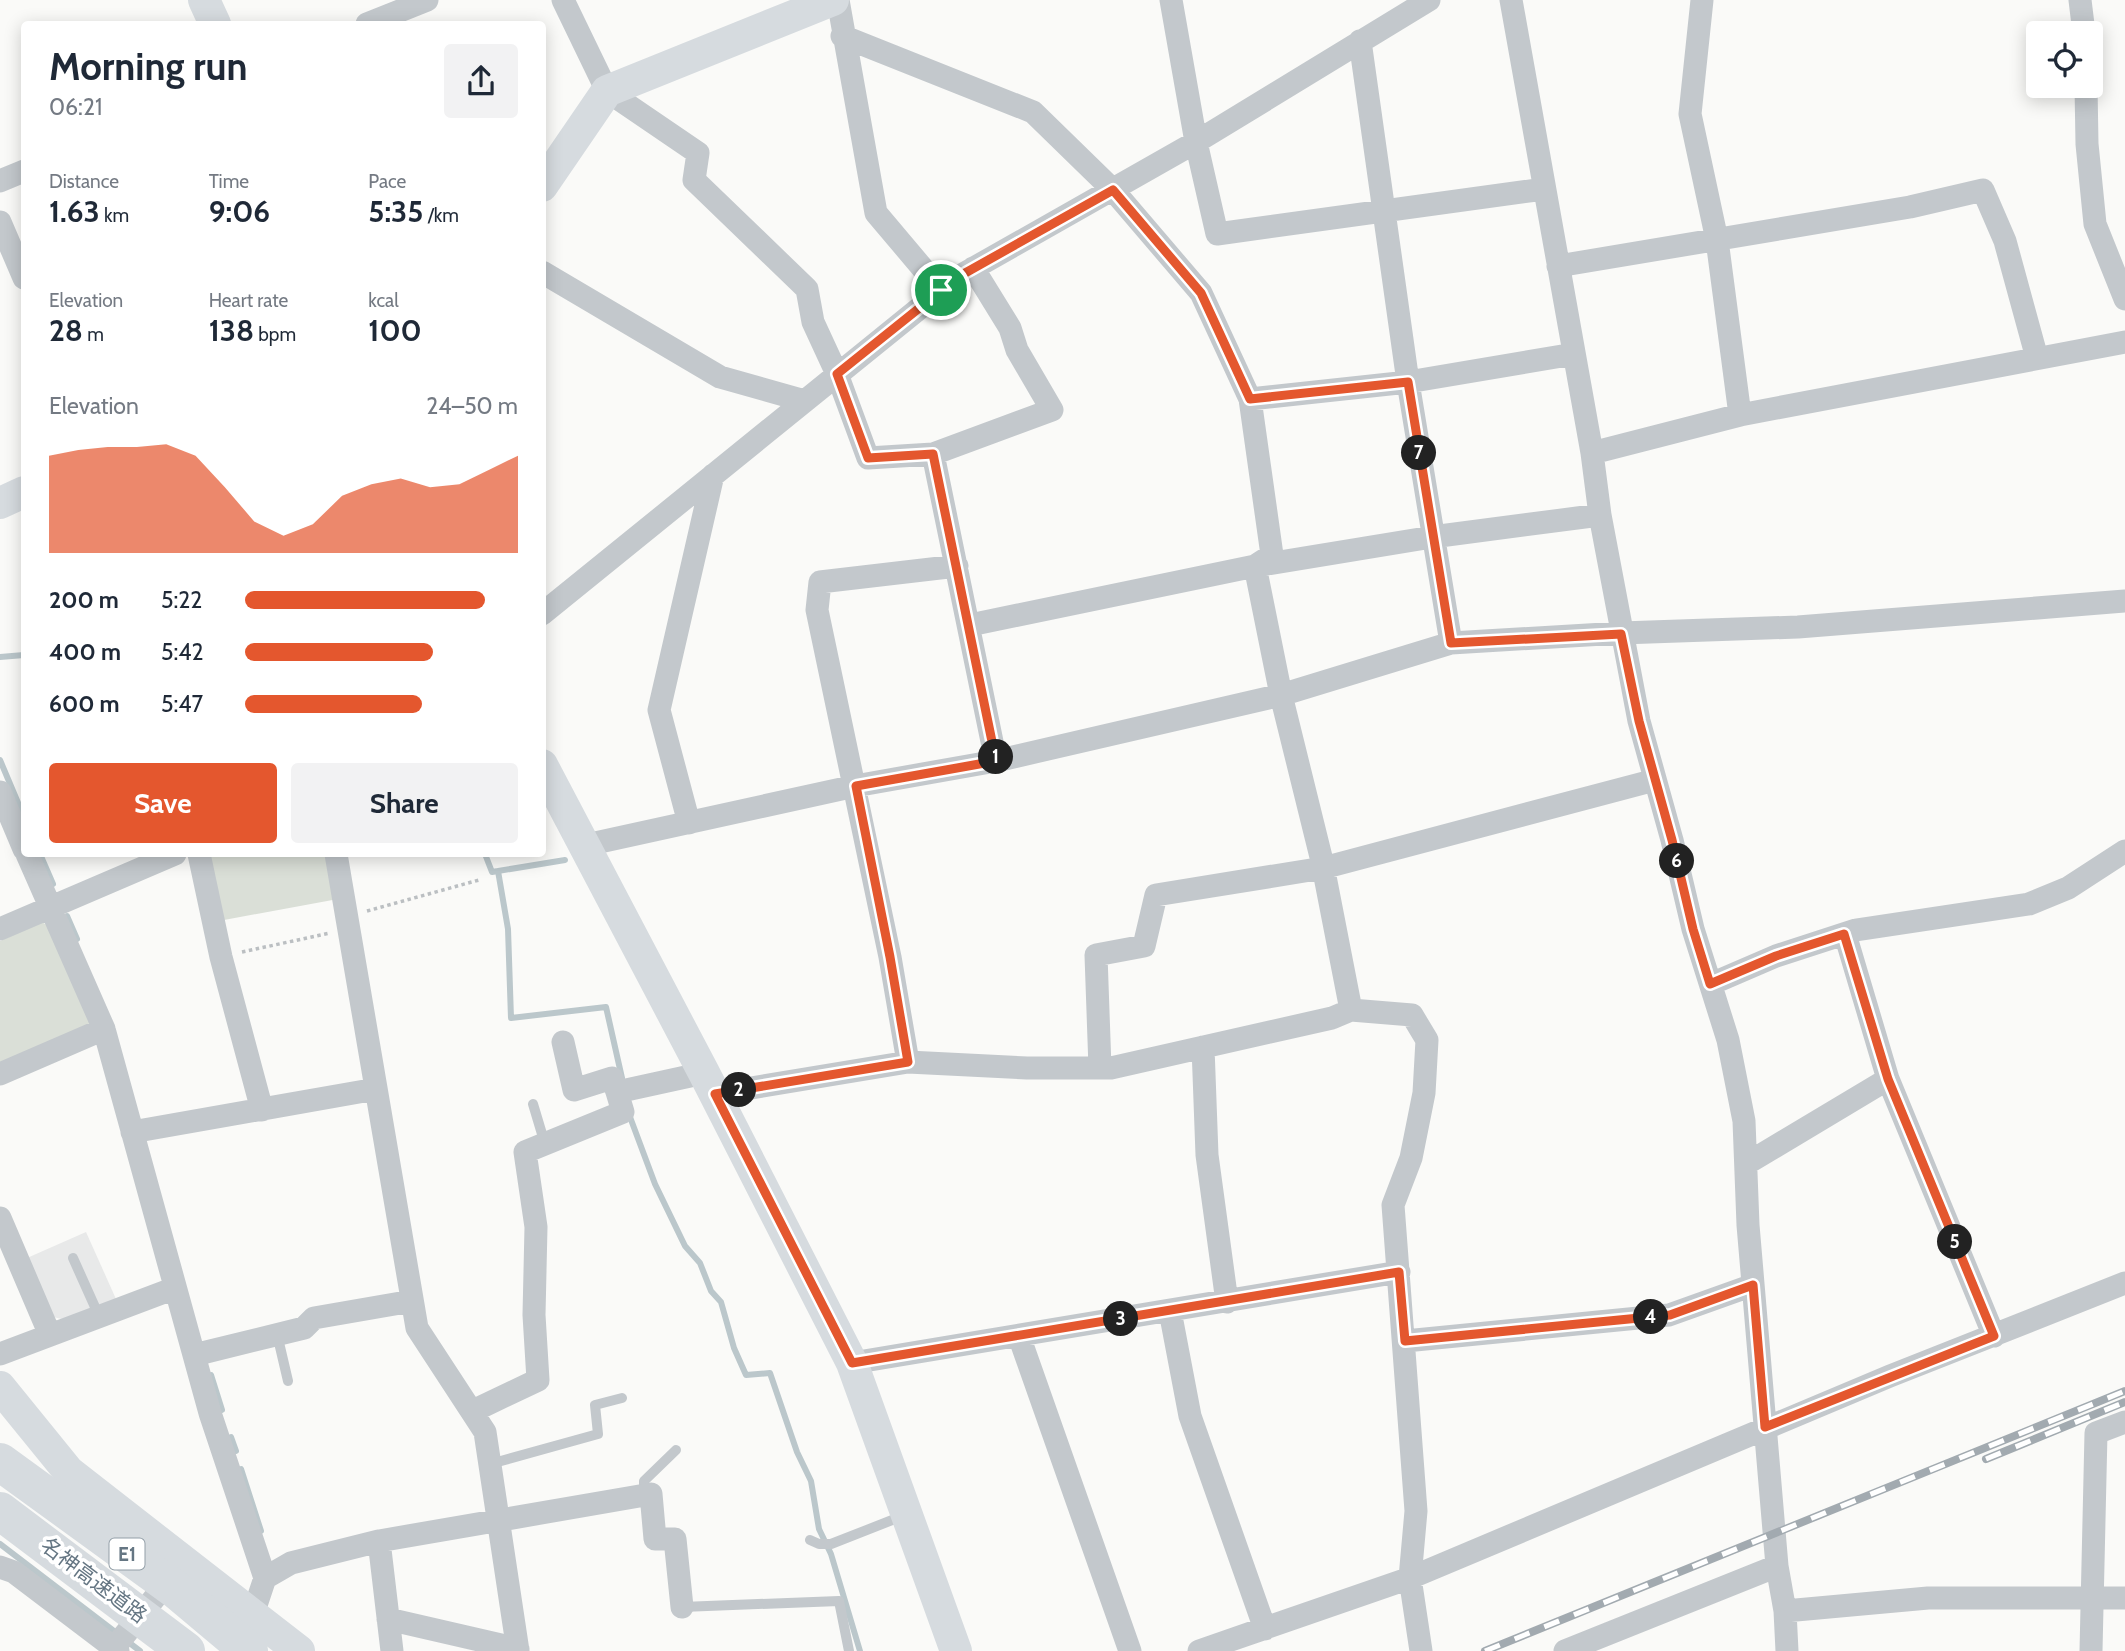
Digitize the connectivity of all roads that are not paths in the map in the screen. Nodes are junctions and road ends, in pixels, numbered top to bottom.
1 (204, 0) edge
2 (427, 0) edge
3 (563, 0) edge
4 (835, 0) edge
5 (1171, 0) edge
6 (1429, 0) edge
7 (1511, 0) edge
8 (1702, 0) edge
9 (2080, 0) edge
10 (396, 12) edge
11 (214, 21) edge
12 (374, 21) edge
13 (2083, 21) edge
14 (842, 36) junction
15 (1360, 41) junction
16 (607, 91) junction
17 (2086, 98) edge
18 (1196, 142) junction
19 (21, 172) edge
20 (546, 180) edge
21 (0, 181) edge
22 (1544, 189) junction
23 (1113, 190) junction
24 (1384, 213) junction
25 (0, 222) edge
26 (1717, 240) junction
27 (1558, 265) junction
28 (973, 268) junction
29 (21, 271) edge
30 (546, 274) edge
31 (941, 290) junction
32 (2125, 299) edge
33 (2125, 342) edge
34 (1574, 354) junction
35 (2037, 358) junction
36 (837, 374) junction
37 (1408, 382) junction
38 (1250, 399) junction
39 (805, 401) junction
40 (1740, 415) junction
41 (1592, 453) junction
42 (933, 454) junction
43 (713, 475) junction
44 (21, 493) edge
45 (0, 503) edge
46 (1600, 515) junction
47 (1433, 537) junction
48 (957, 566) junction
49 (1255, 566) junction
50 (2125, 601) edge
51 (546, 611) edge
52 (970, 625) junction
53 (1621, 634) junction
54 (1451, 643) junction
55 (1281, 695) junction
56 (996, 761) junction
57 (546, 772) edge
58 (1655, 780) junction
59 (856, 786) junction
60 (0, 792) edge
61 (689, 823) junction
62 (21, 842) edge
63 (586, 845) junction
64 (2125, 851) edge
65 (28, 857) edge
66 (168, 857) edge
67 (200, 857) edge
68 (337, 857) edge
69 (1324, 868) junction
70 (50, 907) junction
71 (0, 929) edge
72 (1844, 934) junction
73 (1710, 984) junction
74 (1351, 1010) junction
75 (104, 1029) junction
76 (564, 1042) dead end
77 (1203, 1047) junction
78 (908, 1062) junction
79 (1100, 1068) junction
80 (0, 1074) edge
81 (1888, 1079) junction
82 (710, 1084) junction
83 (376, 1089) junction
84 (617, 1092) junction
85 (533, 1104) dead end
86 (262, 1110) junction
87 (132, 1132) junction
88 (545, 1144) junction
89 (1745, 1164) junction
90 (0, 1218) edge
91 (73, 1258) dead end
92 (1399, 1272) junction
93 (2125, 1283) edge
94 (1753, 1285) junction
95 (175, 1288) junction
96 (412, 1301) junction
97 (1227, 1302) junction
98 (1170, 1311) junction
99 (99, 1317) junction
100 (277, 1334) junction
101 (50, 1335) junction
102 (1019, 1336) junction
103 (1994, 1336) junction
104 (1405, 1341) junction
105 (0, 1354) edge
106 (194, 1354) junction
107 (852, 1363) junction
108 (288, 1381) dead end
109 (0, 1387) edge
110 (622, 1398) dead end
111 (473, 1411) junction
112 (2125, 1422) edge
113 (1765, 1427) junction
114 (676, 1450) dead end
115 (0, 1462) edge
116 (490, 1464) junction
117 (644, 1495) junction
118 (0, 1511) edge
119 (908, 1514) junction
120 (499, 1519) junction
121 (379, 1541) junction
122 (814, 1542) dead end
123 (185, 1561) junction
124 (0, 1566) edge
125 (1777, 1566) junction
126 (265, 1578) junction
127 (1410, 1578) junction
128 (2093, 1597) junction
129 (2125, 1598) edge
130 (682, 1607) joint
131 (1784, 1612) junction
132 (388, 1619) junction
133 (1265, 1629) junction
134 (251, 1633) edge
135 (120, 1643) edge
136 (518, 1650) edge
137 (186, 1651) edge
138 (299, 1651) edge
139 (392, 1651) edge
140 (849, 1651) edge
141 (956, 1651) edge
142 (1130, 1651) edge
143 (1199, 1651) edge
144 (1421, 1651) edge
145 (1564, 1651) edge
146 (1787, 1651) edge
147 (2091, 1651) edge

1 - 11 street
2 - 10 street
3 - 16 street
4 - 14 street
4 - 16 street
5 - 18 street
6 - 15 street
7 - 22 street
8 - 26 street
9 - 13 street
10 - 12 street
14 - 23 street
14 - 31 street
15 - 18 street
15 - 24 street
16 - 20 street
16 - 36 street
17 - 32 street
18 - 23 street
18 - 24 street
19 - 21 street
22 - 24 street
22 - 27 street
23 - 28 street
23 - 38 street
24 - 37 street
25 - 29 street
26 - 27 street
26 - 35 street
26 - 40 street
27 - 34 street
28 - 31 street
28 - 42 street
30 - 39 street
31 - 36 street
33 - 35 street
34 - 37 street
34 - 41 street
35 - 40 street
36 - 39 street
36 - 42 street
37 - 38 street
37 - 47 street
38 - 49 street
39 - 43 street
40 - 41 street
41 - 46 street
42 - 48 street
43 - 51 street
43 - 61 street
44 - 45 street
46 - 47 street
46 - 53 street
47 - 49 street
47 - 54 street
48 - 52 street
48 - 59 street
49 - 52 street
49 - 55 street
50 - 53 street
52 - 56 street
53 - 54 street
53 - 58 street
54 - 55 street
55 - 56 street
55 - 69 street
56 - 59 street
57 - 63 street
58 - 69 street
58 - 73 street
59 - 61 street
59 - 78 street
60 - 62 street
61 - 63 street
63 - 82 street
64 - 72 street
65 - 70 street
66 - 70 street
67 - 86 street
68 - 83 street
69 - 74 street
69 - 79 street
70 - 71 street
70 - 75 street
72 - 73 street
72 - 81 street
73 - 89 street
74 - 77 street
74 - 92 street
75 - 80 street
75 - 87 street
76 - 84 street
77 - 79 street
77 - 97 street
78 - 79 street
78 - 82 street
81 - 89 street
81 - 103 street
82 - 84 street
82 - 107 street
83 - 86 street
83 - 96 street
84 - 88 street
85 - 88 lane
86 - 87 street
87 - 95 street
88 - 111 street
89 - 94 street
90 - 101 street
91 - 99 lane
92 - 97 street
92 - 104 street
93 - 103 street
94 - 104 street
94 - 113 street
95 - 99 street
95 - 106 street
96 - 100 street
96 - 111 street
97 - 98 street
98 - 102 street
98 - 133 street
99 - 101 street
100 - 106 street
100 - 108 lane
101 - 105 street
102 - 107 street
102 - 142 street
103 - 113 street
104 - 127 street
106 - 126 street
107 - 119 street
109 - 123 street
110 - 116 lane
111 - 116 street
112 - 128 street
113 - 125 street
113 - 127 street
114 - 117 lane
115 - 134 highway, 名神高速道路 / E1
116 - 120 street
117 - 120 street
117 - 130 street
118 - 137 highway, 名神高速道路 / E1
119 - 122 lane
119 - 141 street
120 - 121 street
120 - 136 street
121 - 126 street
121 - 132 street
123 - 134 street
123 - 135 street
124 - 135 street
125 - 131 street
125 - 145 street
126 - 134 street
127 - 133 street
127 - 144 street
128 - 129 street
128 - 131 street
128 - 147 street
130 - 140 lane
131 - 146 street
132 - 136 street
132 - 139 street
133 - 143 street
134 - 138 street

